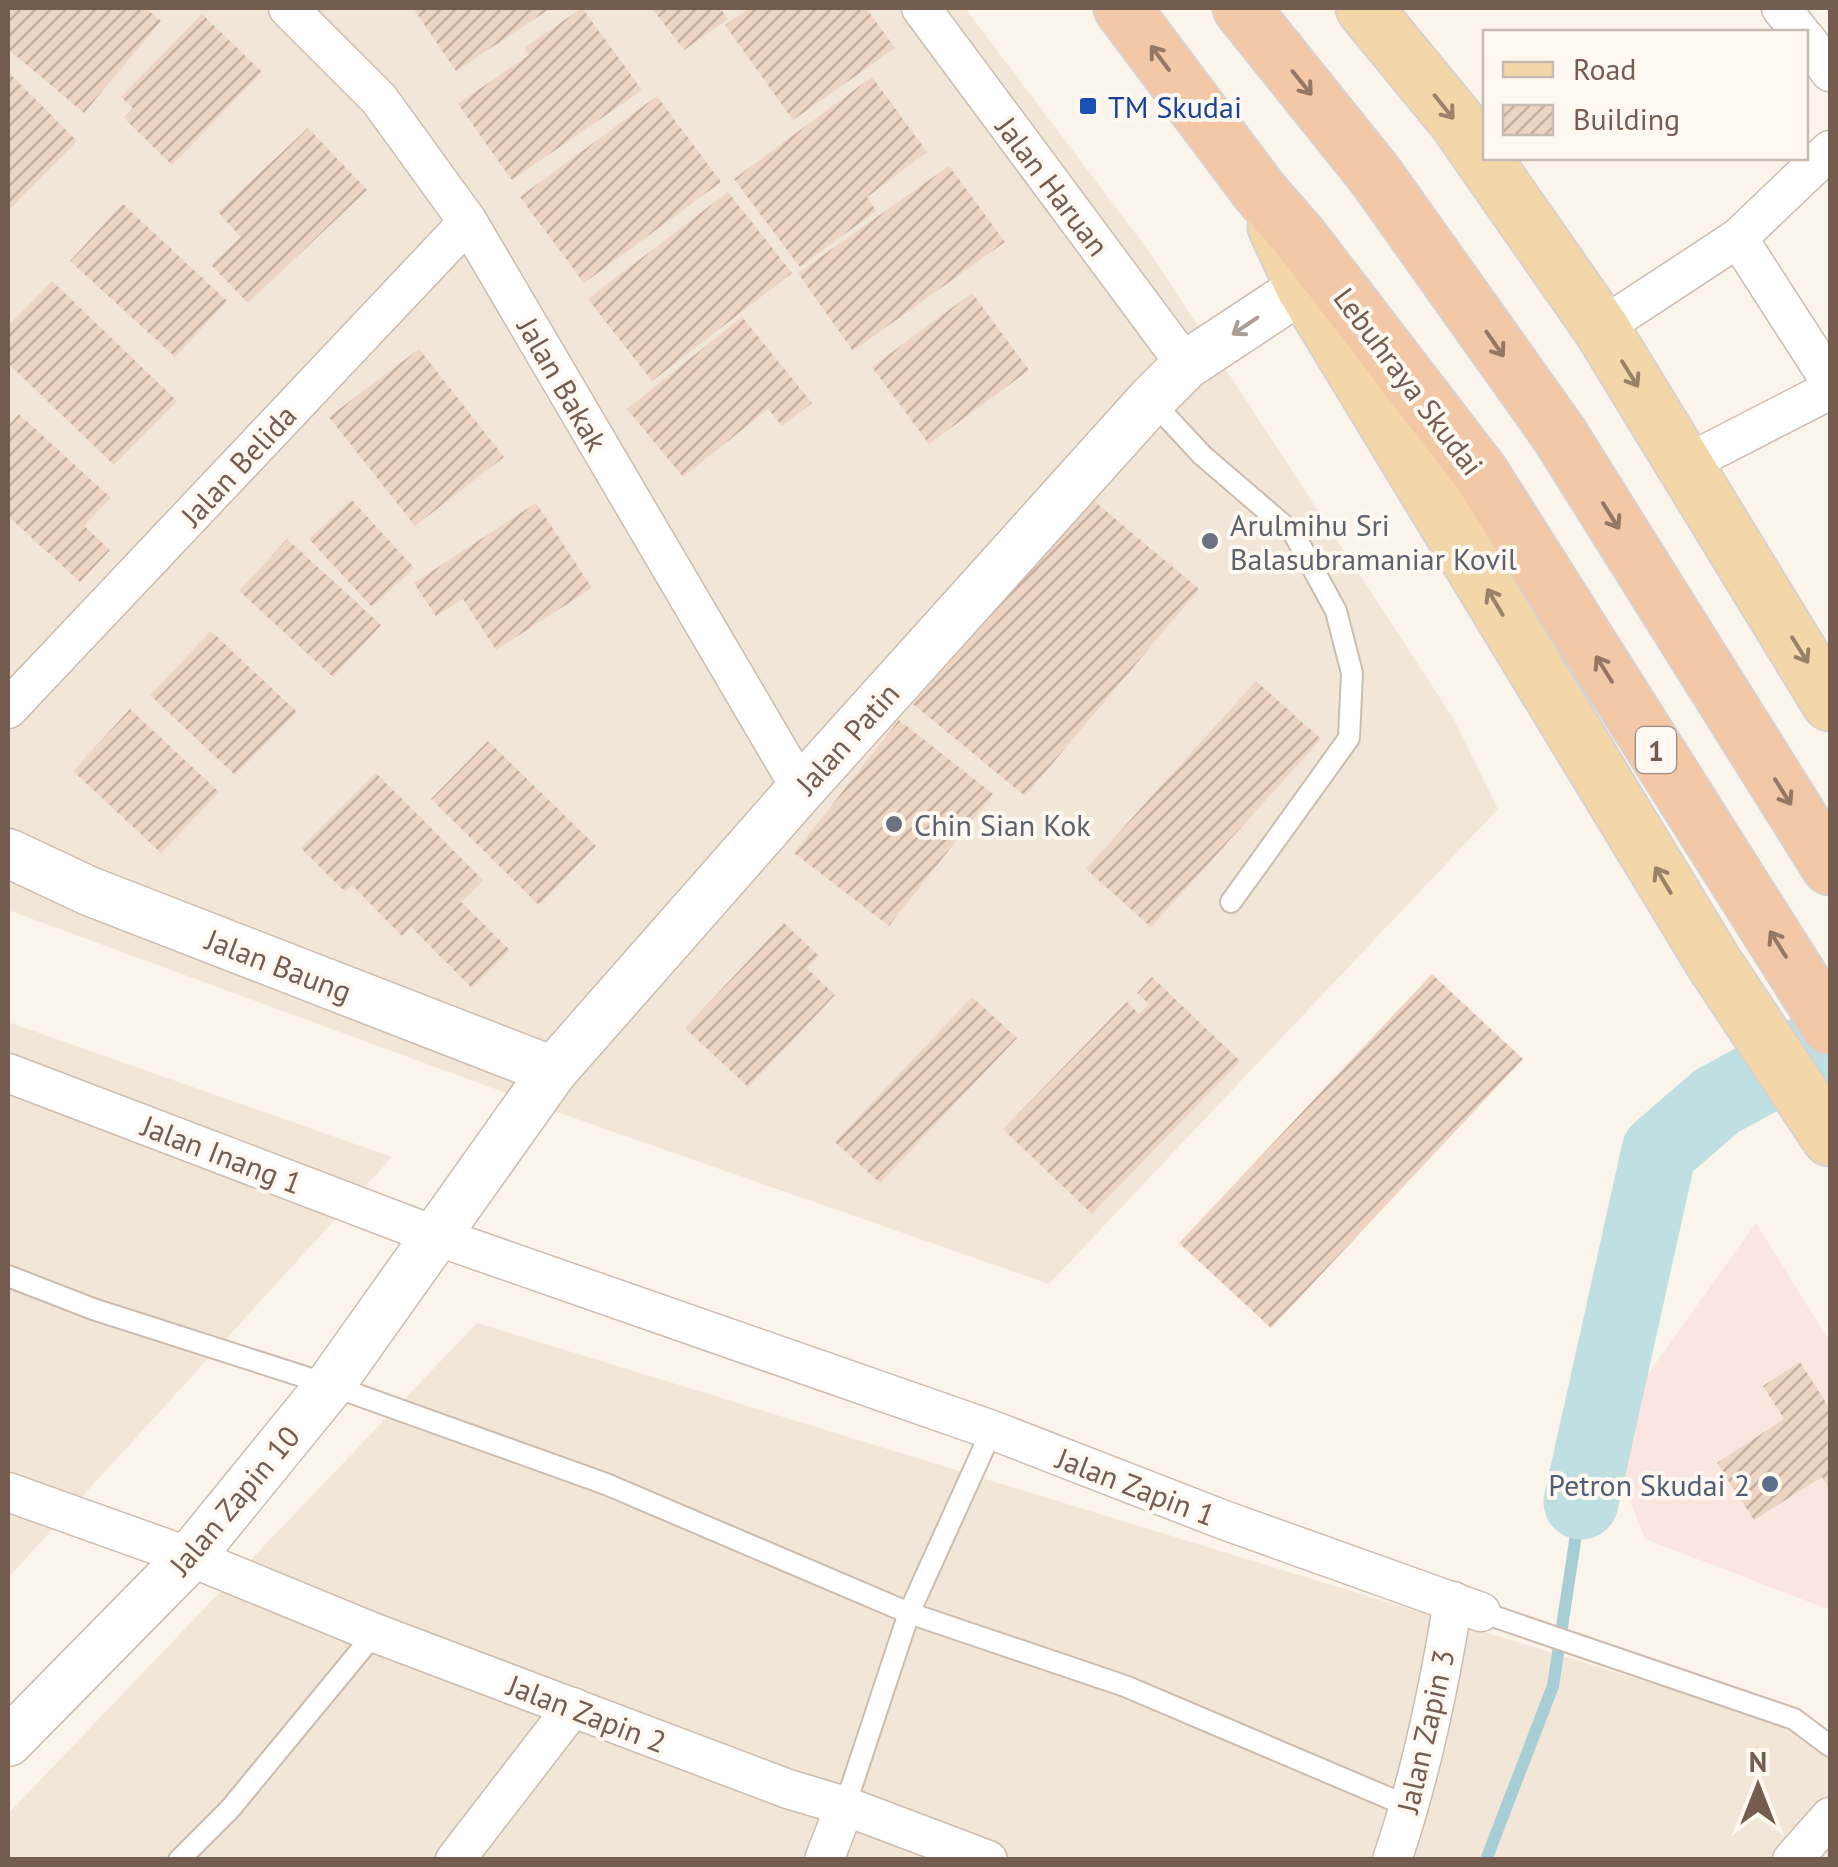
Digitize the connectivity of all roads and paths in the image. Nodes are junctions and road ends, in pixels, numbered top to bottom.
1 (288, 8) edge
2 (921, 8) edge
3 (1122, 8) edge
4 (1240, 8) edge
5 (1364, 8) edge
6 (1781, 8) edge
7 (1798, 30) edge
8 (1808, 42) edge
9 (1830, 72) edge
10 (1830, 150) edge
11 (1483, 158) edge
12 (1484, 160) edge
13 (1260, 192) junction
14 (468, 222) junction
15 (1738, 238) junction
16 (1304, 287) junction
17 (1602, 328) junction
18 (1186, 365) junction
19 (1830, 381) edge
20 (1830, 390) edge
21 (1151, 400) junction
22 (1686, 464) junction
23 (1830, 703) edge
24 (8, 708) edge
25 (801, 789) junction
26 (8, 853) edge
27 (1830, 867) edge
28 (1231, 902) dead end
29 (1830, 1026) edge
30 (553, 1071) junction
31 (8, 1072) edge
32 (1830, 1138) edge
33 (436, 1236) junction
34 (8, 1276) edge
35 (330, 1385) junction
36 (992, 1430) junction
37 (8, 1492) edge
38 (190, 1557) junction
39 (1467, 1607) junction
40 (909, 1613) junction
41 (375, 1633) junction
42 (573, 1707) junction
43 (8, 1742) edge
44 (1830, 1746) edge
45 (845, 1806) junction
46 (1410, 1807) junction
47 (1830, 1817) edge
48 (179, 1860) edge
49 (455, 1860) edge
50 (824, 1860) edge
51 (988, 1860) edge
52 (1392, 1860) edge
53 (1792, 1860) edge

1 - 14 street, Jalan Bakak
2 - 18 street, Jalan Haruan
13 -> 3 highway, Lebuhraya Skudai / 1
4 -> 27 highway
5 -> 11 main road
6 - 7 street
8 - 9 street
10 - 15 street
12 -> 17 main road
13 - 16 main road
29 -> 13 highway, Lebuhraya Skudai / 1
14 - 24 street, Jalan Belida
14 - 25 street, Jalan Bakak
15 - 17 street
15 - 19 street
16 -> 18 street, Jalan Patin
32 -> 16 main road
17 -> 22 main road
18 - 21 street, Jalan Patin
20 - 22 street
21 - 25 street, Jalan Patin
21 - 28 lane
22 -> 23 main road
25 - 30 street, Jalan Patin
26 - 30 street, Jalan Baung
30 - 33 street, Jalan Patin
31 - 33 street, Jalan Inang 1
33 - 35 street, Jalan Zapin 10
33 - 36 street, Jalan Zapin 1
34 - 35 lane
35 - 38 street, Jalan Zapin 10
35 - 40 lane
36 - 39 street, Jalan Zapin 1
36 - 40 lane
37 - 38 street, Jalan Zapin 2
38 - 41 street, Jalan Zapin 2
38 - 43 street, Jalan Zapin 10
39 - 44 lane, Jalan Zapin 1
39 - 46 street, Jalan Zapin 3
40 - 45 lane
40 - 46 lane
41 - 42 street, Jalan Zapin 2
41 - 48 lane
42 - 45 street, Jalan Zapin 2
42 - 49 street
45 - 50 street
45 - 51 street, Jalan Zapin 2
46 - 52 street, Jalan Zapin 3
47 - 53 street

